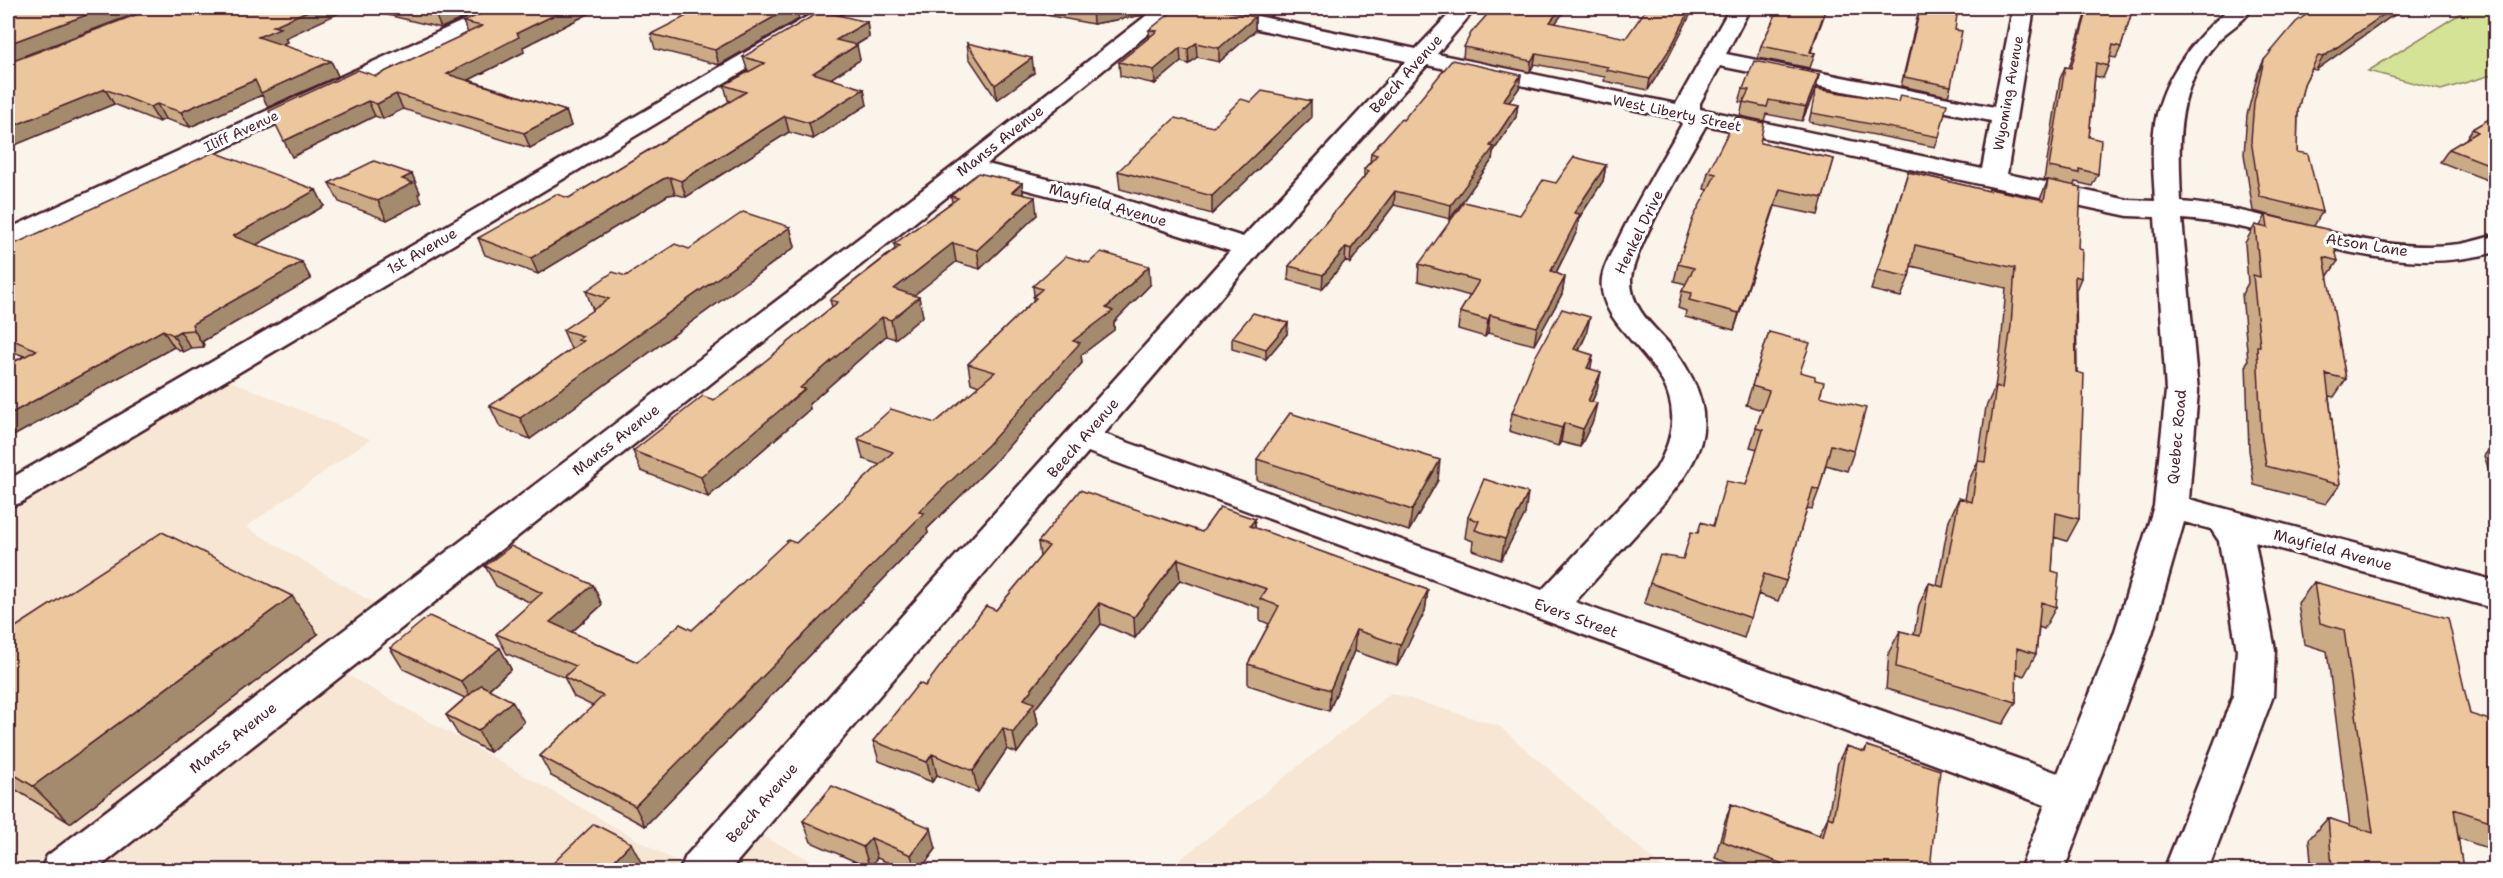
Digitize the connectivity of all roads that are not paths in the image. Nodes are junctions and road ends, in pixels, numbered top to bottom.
1 (507, 8) edge
2 (836, 8) edge
3 (1168, 8) edge
4 (1188, 8) edge
5 (1466, 8) edge
6 (1740, 8) edge
7 (2024, 8) edge
8 (2242, 8) edge
9 (1420, 58) junction
10 (1713, 58) junction
11 (1688, 116) junction
12 (2004, 116) junction
13 (968, 167) junction
14 (1993, 179) junction
15 (2168, 211) junction
16 (8, 239) edge
17 (2496, 243) edge
18 (1248, 248) junction
19 (1083, 438) junction
20 (8, 495) edge
21 (2171, 506) junction
22 (2224, 521) junction
23 (2496, 595) edge
24 (1548, 608) junction
25 (2070, 796) junction
26 (63, 870) edge
27 (702, 870) edge
28 (2042, 870) edge
29 (2186, 870) edge

1 - 16 street, Iliff Avenue
2 - 20 street, 1st Avenue
3 - 13 street, Manss Avenue
4 - 9 street, West Liberty Street
5 - 9 street, Beech Avenue
6 - 10 street
7 - 12 street, Wyoming Avenue
8 - 15 street, Quebec Road
9 - 11 street, West Liberty Street
9 - 18 street, Beech Avenue
10 - 11 street
10 - 12 street
11 - 14 street, West Liberty Street
11 - 24 street, Henkel Drive
12 - 14 street, Wyoming Avenue
13 - 18 street, Mayfield Avenue
13 - 26 street, Manss Avenue
14 - 15 street, West Liberty Street
15 - 17 street, Atson Lane
15 - 21 street, Quebec Road
18 - 19 street, Beech Avenue
19 - 24 street, Evers Street
19 - 27 street, Beech Avenue
21 - 22 street, Mayfield Avenue
21 - 25 street, Quebec Road
22 - 23 street, Mayfield Avenue
22 - 29 street
24 - 25 street, Evers Street
25 - 28 street, Quebec Road

